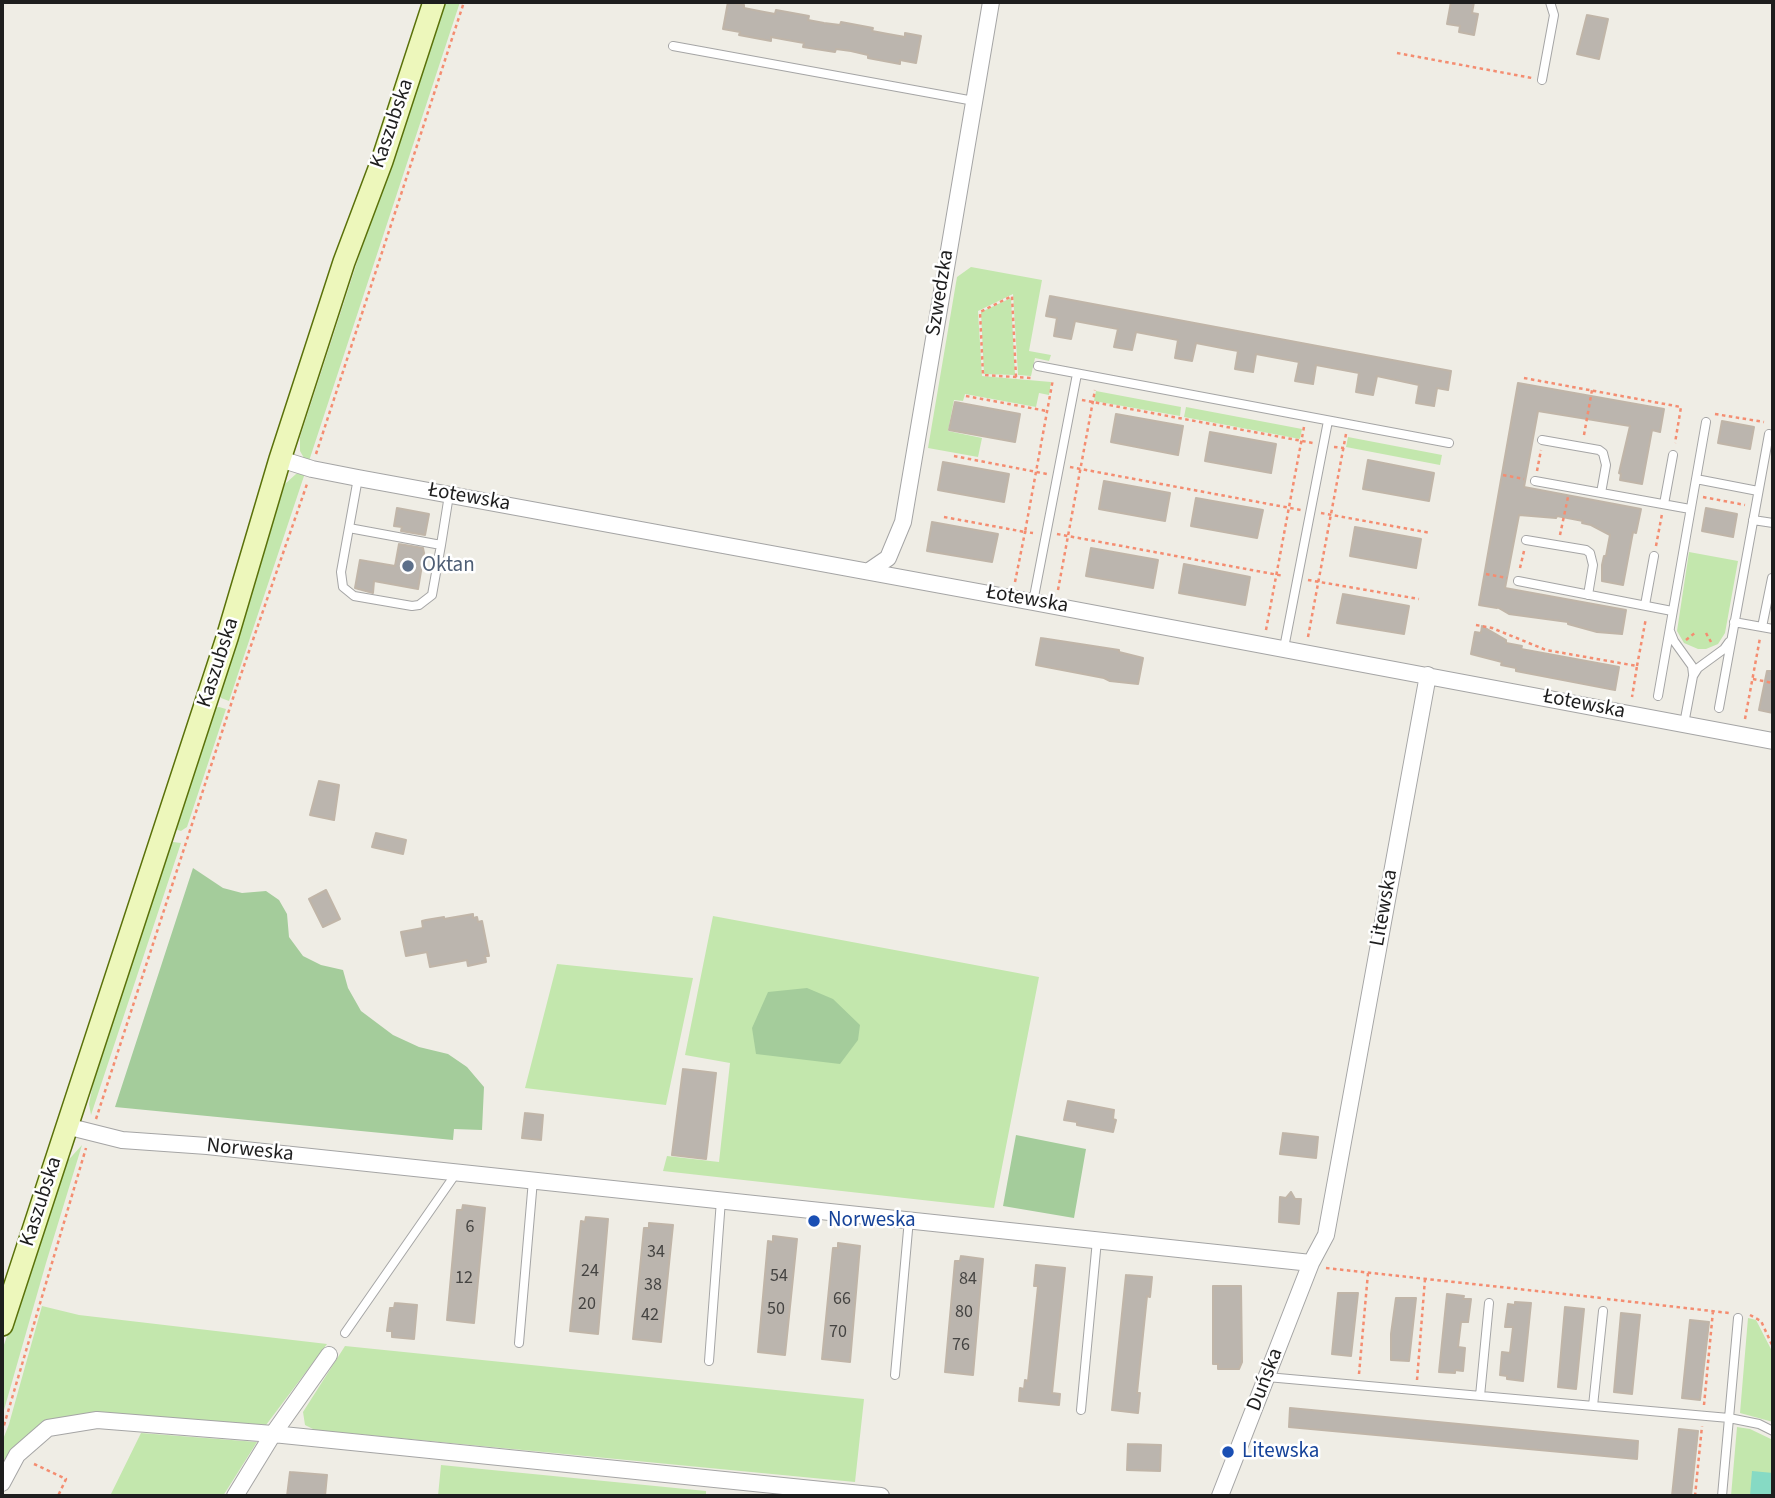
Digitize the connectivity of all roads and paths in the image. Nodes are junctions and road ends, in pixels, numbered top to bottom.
1 (434, 2) edge
2 (464, 2) edge
3 (991, 2) edge
4 (1550, 2) edge
5 (673, 46) dead end
6 (1397, 53) dead end
7 (1542, 80) joint
8 (974, 101) junction
9 (1038, 366) dead end
10 (1055, 370) junction
11 (1077, 374) junction
12 (1016, 377) junction
13 (1524, 377) dead end
14 (1097, 378) junction
15 (1053, 382) junction
16 (1592, 390) junction
17 (966, 396) dead end
18 (1072, 398) junction
19 (1092, 402) junction
20 (1047, 411) junction
21 (1306, 416) junction
22 (1328, 421) junction
23 (1706, 422) joint
24 (1348, 424) junction
25 (1769, 433) joint
26 (1542, 440) joint
27 (1301, 441) junction
28 (1449, 443) dead end
29 (1323, 445) junction
30 (1581, 447) junction
31 (1673, 455) joint
32 (954, 456) dead end
33 (280, 459) junction
34 (312, 468) junction
35 (1080, 469) junction
36 (1036, 472) junction
37 (1503, 475) dead end
38 (358, 478) junction
39 (1696, 479) junction
40 (1535, 481) junction
41 (1570, 487) junction
42 (1758, 491) junction
43 (1601, 492) junction
44 (449, 495) junction
45 (1693, 495) junction
46 (1664, 504) junction
47 (1289, 507) junction
48 (1755, 507) junction
49 (1690, 509) junction
50 (1331, 515) junction
51 (943, 517) dead end
52 (1753, 520) junction
53 (1773, 523) edge
54 (349, 527) junction
55 (1025, 532) junction
56 (1431, 533) dead end
57 (1068, 536) junction
58 (1526, 540) joint
59 (441, 545) junction
60 (1558, 545) junction
61 (1654, 556) joint
62 (869, 571) junction
63 (1277, 574) junction
64 (1486, 574) dead end
65 (1298, 578) junction
66 (1772, 578) edge
67 (1518, 580) junction
68 (1016, 582) dead end
69 (1319, 582) junction
70 (1058, 590) dead end
71 (1588, 594) junction
72 (1419, 599) dead end
73 (1034, 601) junction
74 (1647, 606) junction
75 (1672, 611) junction
76 (1734, 622) junction
77 (1476, 625) dead end
78 (1762, 627) junction
79 (1669, 628) junction
80 (1773, 629) edge
81 (1266, 630) dead end
82 (1308, 637) dead end
83 (1731, 640) junction
84 (1284, 648) junction
85 (1637, 666) junction
86 (1428, 675) junction
87 (1693, 676) junction
88 (1752, 678) junction
89 (1773, 682) edge
90 (1658, 696) dead end
91 (1632, 697) dead end
92 (1718, 708) dead end
93 (1745, 719) dead end
94 (1684, 724) junction
95 (1773, 741) edge
96 (66, 1126) junction
97 (91, 1132) junction
98 (457, 1172) junction
99 (533, 1180) junction
100 (721, 1200) junction
101 (909, 1219) junction
102 (1097, 1240) junction
103 (1315, 1265) junction
104 (1368, 1273) junction
105 (1425, 1279) junction
106 (1489, 1303) dead end
107 (1603, 1311) dead end
108 (1740, 1315) junction
109 (2, 1325) edge
110 (345, 1333) dead end
111 (519, 1343) dead end
112 (1773, 1347) edge
113 (330, 1355) dead end
114 (709, 1361) dead end
115 (895, 1375) dead end
116 (1267, 1377) junction
117 (1358, 1385) junction
118 (1416, 1390) junction
119 (1480, 1396) junction
120 (1593, 1406) junction
121 (1081, 1410) dead end
122 (1729, 1418) junction
123 (1773, 1431) edge
124 (2, 1432) edge
125 (273, 1434) junction
126 (34, 1464) dead end
127 (2, 1483) edge
128 (58, 1496) edge
129 (235, 1496) edge
130 (881, 1496) edge
131 (1220, 1496) edge
132 (1722, 1496) edge

1 - 33 main road, Kaszubska
2 - 34 path
3 - 8 street, Szwedzka
4 - 7 lane
5 - 8 lane
6 - 7 path
8 - 62 street, Szwedzka
9 - 10 lane
10 - 11 lane
10 - 15 path
11 - 14 lane
11 - 18 lane
12 - 12 path
12 - 15 path
13 - 16 path
14 - 19 path
14 - 21 lane
15 - 20 path
16 - 30 path
16 - 31 path
17 - 20 path
18 - 19 path
18 - 73 lane
19 - 27 path
19 - 35 path
20 - 36 path
21 - 22 lane
21 - 27 path
22 - 24 lane
22 - 29 lane
23 - 25 path
23 - 39 lane
24 - 28 lane
24 - 50 path
25 - 42 lane
26 - 30 lane
26 - 40 path
27 - 29 path
27 - 47 path
29 - 65 lane
30 - 43 lane
31 - 46 lane
32 - 36 path
33 - 34 street, Łotewska
33 - 96 main road, Kaszubska
34 - 38 street, Łotewska
34 - 97 path
35 - 47 path
35 - 57 path
36 - 55 path
37 - 40 path
38 - 44 street, Łotewska
38 - 54 lane
39 - 42 lane
39 - 45 lane
40 - 41 lane
41 - 43 lane
41 - 60 path
42 - 48 lane
43 - 46 lane
44 - 59 lane
44 - 62 street, Łotewska
45 - 48 path
45 - 49 lane
46 - 49 lane
46 - 61 path
47 - 63 path
48 - 52 lane
49 - 75 lane
50 - 56 path
50 - 69 path
51 - 55 path
52 - 53 lane
52 - 76 lane
54 - 59 lane
54 - 59 lane
55 - 68 path
57 - 63 path
57 - 70 path
58 - 60 lane
58 - 67 path
60 - 71 lane
61 - 74 lane
62 - 73 street, Łotewska
63 - 65 path
63 - 81 path
64 - 67 path
65 - 84 lane
66 - 78 lane
67 - 71 lane
69 - 72 path
69 - 82 path
71 - 74 lane
73 - 84 street, Łotewska
74 - 75 lane
74 - 85 path
75 - 79 lane
76 - 78 lane
76 - 83 lane
77 - 85 path
78 - 80 lane
78 - 88 path
79 - 87 lane
79 - 90 lane
83 - 87 lane
83 - 92 lane
84 - 86 street, Łotewska
85 - 91 path
86 - 94 street, Łotewska
86 - 103 street, Litewska
87 - 94 lane
88 - 89 path
88 - 93 path
94 - 95 street, Łotewska
96 - 97 street, Norweska
96 - 109 main road, Kaszubska
97 - 98 street, Norweska
97 - 124 path
98 - 99 street, Norweska
98 - 110 lane
99 - 100 street, Norweska
99 - 111 lane
100 - 101 street, Norweska
100 - 114 lane
101 - 102 street, Norweska
101 - 115 lane
102 - 103 street, Norweska
102 - 121 lane
103 - 104 path
103 - 116 street, Duńska
104 - 105 path
104 - 117 path
105 - 108 path
105 - 118 path
106 - 119 lane
107 - 120 lane
108 - 112 path
108 - 122 lane
113 - 125 street
116 - 117 lane
116 - 131 street, Duńska
117 - 118 lane
118 - 119 lane
119 - 120 lane
120 - 122 lane
122 - 123 lane
122 - 132 lane
125 - 127 street
125 - 129 street
125 - 130 street
126 - 128 path

